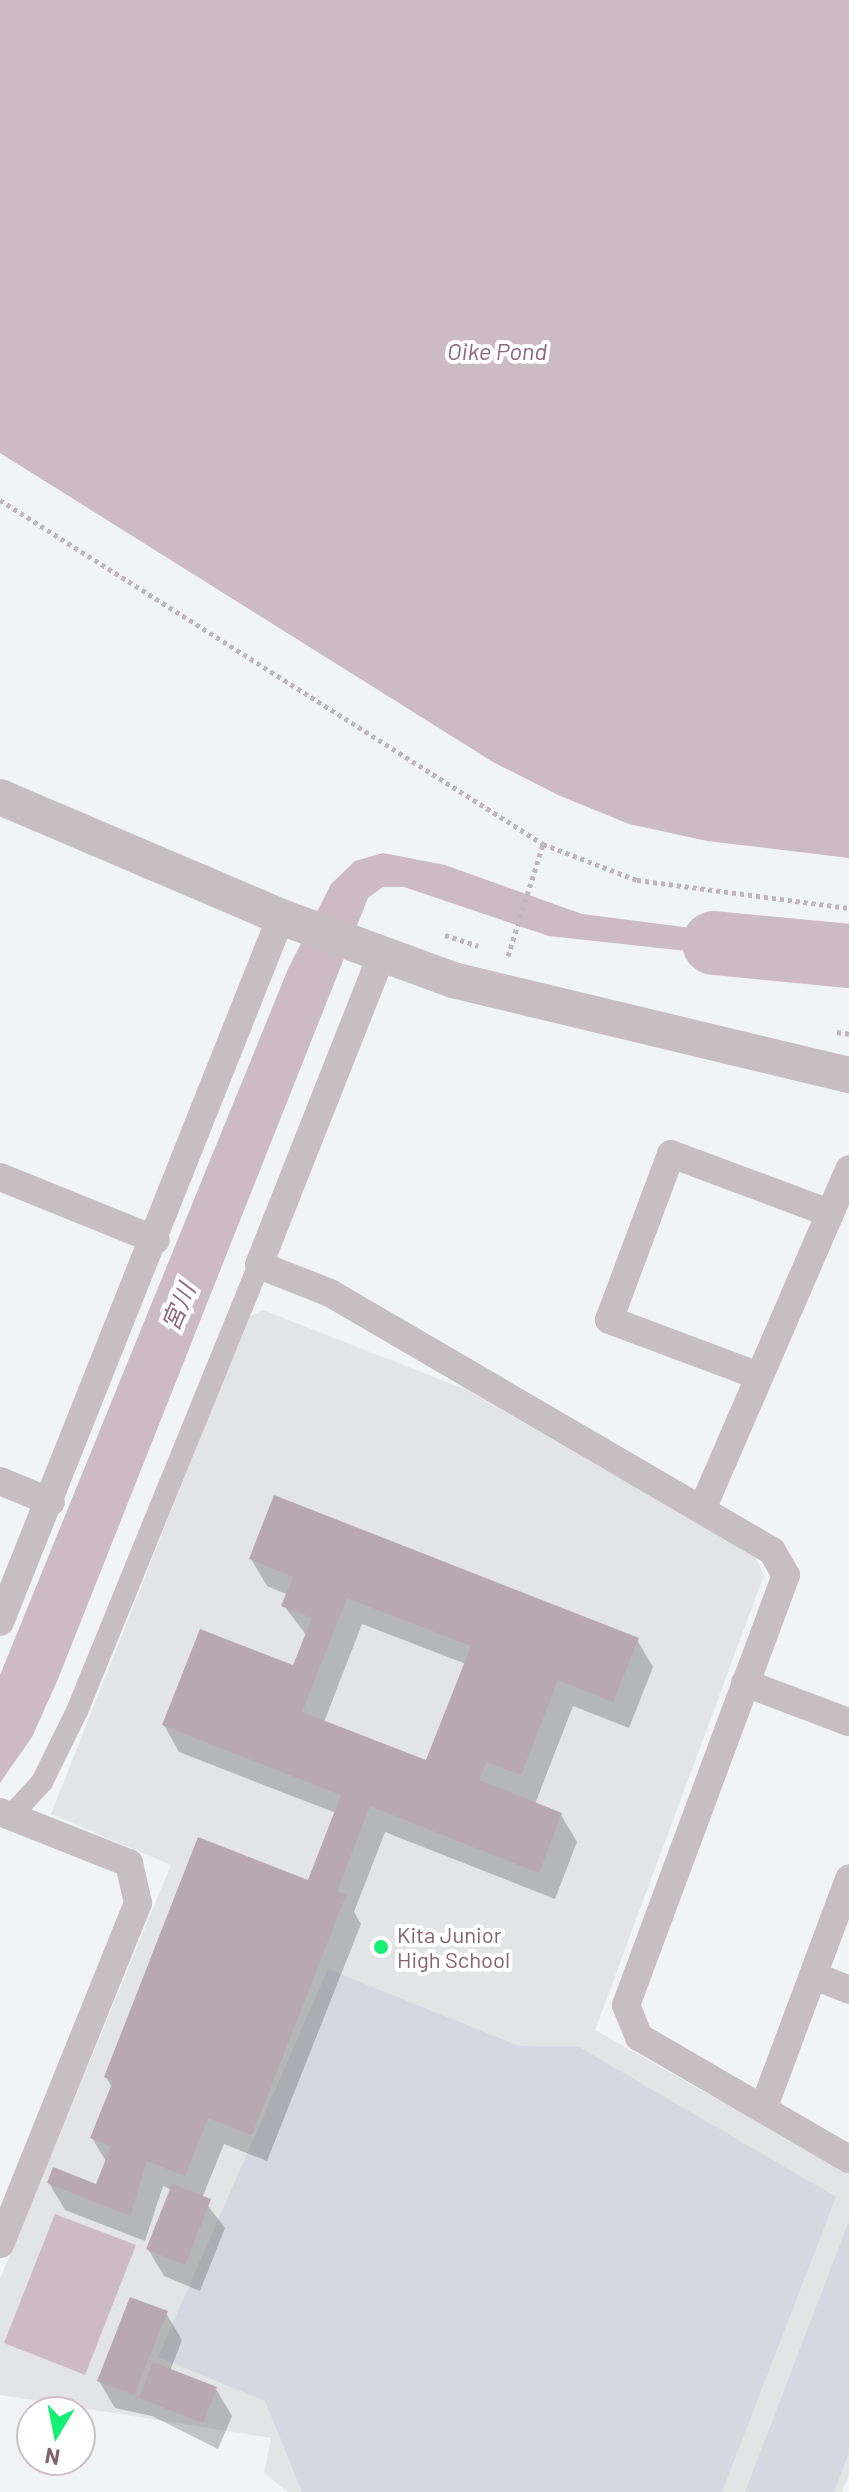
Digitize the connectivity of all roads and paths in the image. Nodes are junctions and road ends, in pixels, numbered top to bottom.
1 (0, 500) edge
2 (0, 797) edge
3 (543, 844) junction
4 (849, 908) edge
5 (290, 920) junction
6 (374, 951) junction
7 (508, 956) dead end
8 (849, 1075) edge
9 (849, 1169) edge
10 (0, 1177) edge
11 (830, 1213) junction
12 (156, 1240) junction
13 (259, 1265) junction
14 (759, 1376) junction
15 (0, 1481) edge
16 (51, 1502) junction
17 (703, 1507) junction
18 (0, 1622) edge
19 (745, 1683) junction
20 (849, 1722) edge
21 (3, 1819) edge
22 (849, 1879) edge
23 (815, 1976) junction
24 (849, 1990) edge
25 (763, 2109) junction
26 (849, 2159) edge
27 (0, 2244) edge

1 - 3 path
2 - 5 street
3 - 4 path
3 - 7 path
5 - 6 street
5 - 12 street
6 - 8 street
6 - 13 street
9 - 11 street
10 - 12 street
11 - 14 street
11 - 14 street
12 - 16 street
13 - 17 street
13 - 21 street
14 - 17 street
15 - 16 street
16 - 18 street
17 - 19 street
19 - 20 street
19 - 25 street
21 - 27 street
22 - 23 street
23 - 24 street
23 - 25 street
25 - 26 street

